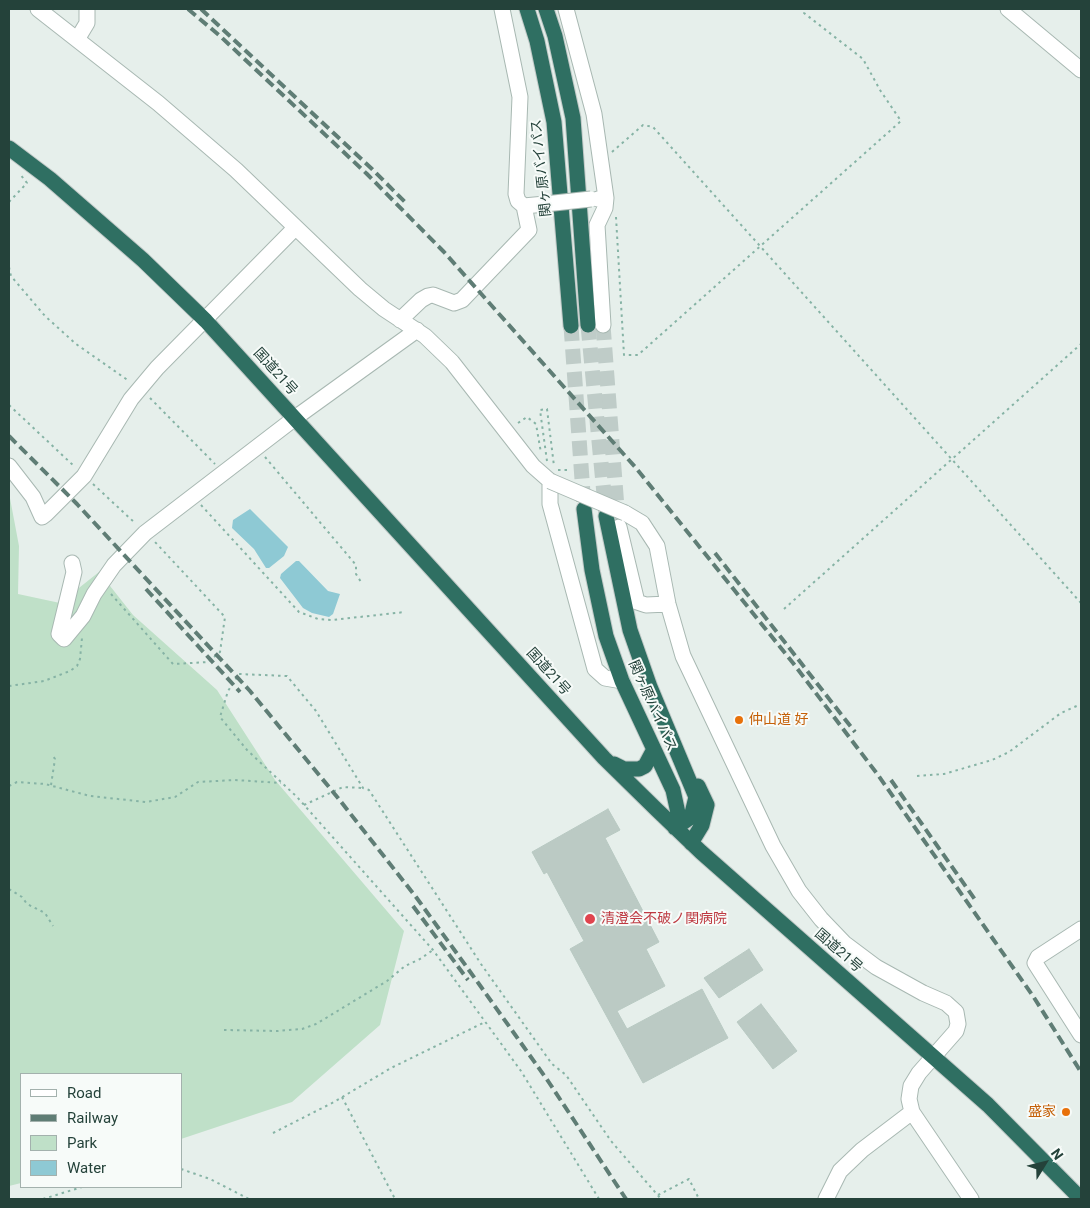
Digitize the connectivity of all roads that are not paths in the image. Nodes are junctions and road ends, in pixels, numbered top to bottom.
1 (38, 9) edge
2 (87, 9) edge
3 (502, 9) edge
4 (527, 9) edge
5 (546, 9) edge
6 (566, 9) edge
7 (1008, 9) edge
8 (78, 38) junction
9 (1081, 70) edge
10 (9, 148) edge
11 (599, 199) junction
12 (524, 206) junction
13 (296, 228) junction
14 (400, 320) junction
15 (206, 321) junction
16 (588, 325) tunnel mouth
17 (571, 326) tunnel mouth
18 (603, 326) tunnel mouth
19 (416, 330) junction
20 (295, 418) junction
21 (9, 466) edge
22 (550, 481) junction
23 (584, 508) tunnel mouth
24 (606, 516) tunnel mouth
25 (622, 520) junction
26 (72, 563) dead end
27 (668, 604) junction
28 (622, 681) junction
29 (653, 751) junction
30 (678, 752) junction
31 (604, 758) junction
32 (676, 828) junction
33 (692, 843) junction
34 (1081, 929) edge
35 (1081, 1036) edge
36 (933, 1056) junction
37 (912, 1112) junction
38 (826, 1199) edge
39 (971, 1199) edge
40 (1081, 1199) edge

1 - 8 street
2 - 8 street
3 - 12 street
4 - 17 highway, 関ヶ原バイパス
5 - 16 highway
6 - 11 street
7 - 9 street
8 - 13 street
10 - 15 highway, 国道21号
11 - 12 street, bridge
11 - 18 street
12 - 14 street
13 - 14 street
13 - 15 street
14 - 19 street
15 - 20 highway, 国道21号
15 - 21 street
19 - 20 street
19 - 22 street
20 - 26 street
20 - 31 highway, 国道21号
22 - 25 street, bridge
22 - 28 street
23 - 28 highway, 関ヶ原バイパス
24 - 30 highway, 関ヶ原バイパス
25 - 27 street
25 - 27 street
27 - 36 street
28 - 29 highway, 関ヶ原バイパス
29 - 31 highway
29 - 32 highway, 関ヶ原バイパス
30 - 32 highway, 関ヶ原バイパス
30 - 33 highway, 関ヶ原バイパス
31 - 32 highway, 国道21号
32 - 33 highway, 国道21号
33 - 36 highway, 国道21号
34 - 35 street
36 - 37 street
36 - 40 highway, 国道21号
37 - 38 street
37 - 39 street

